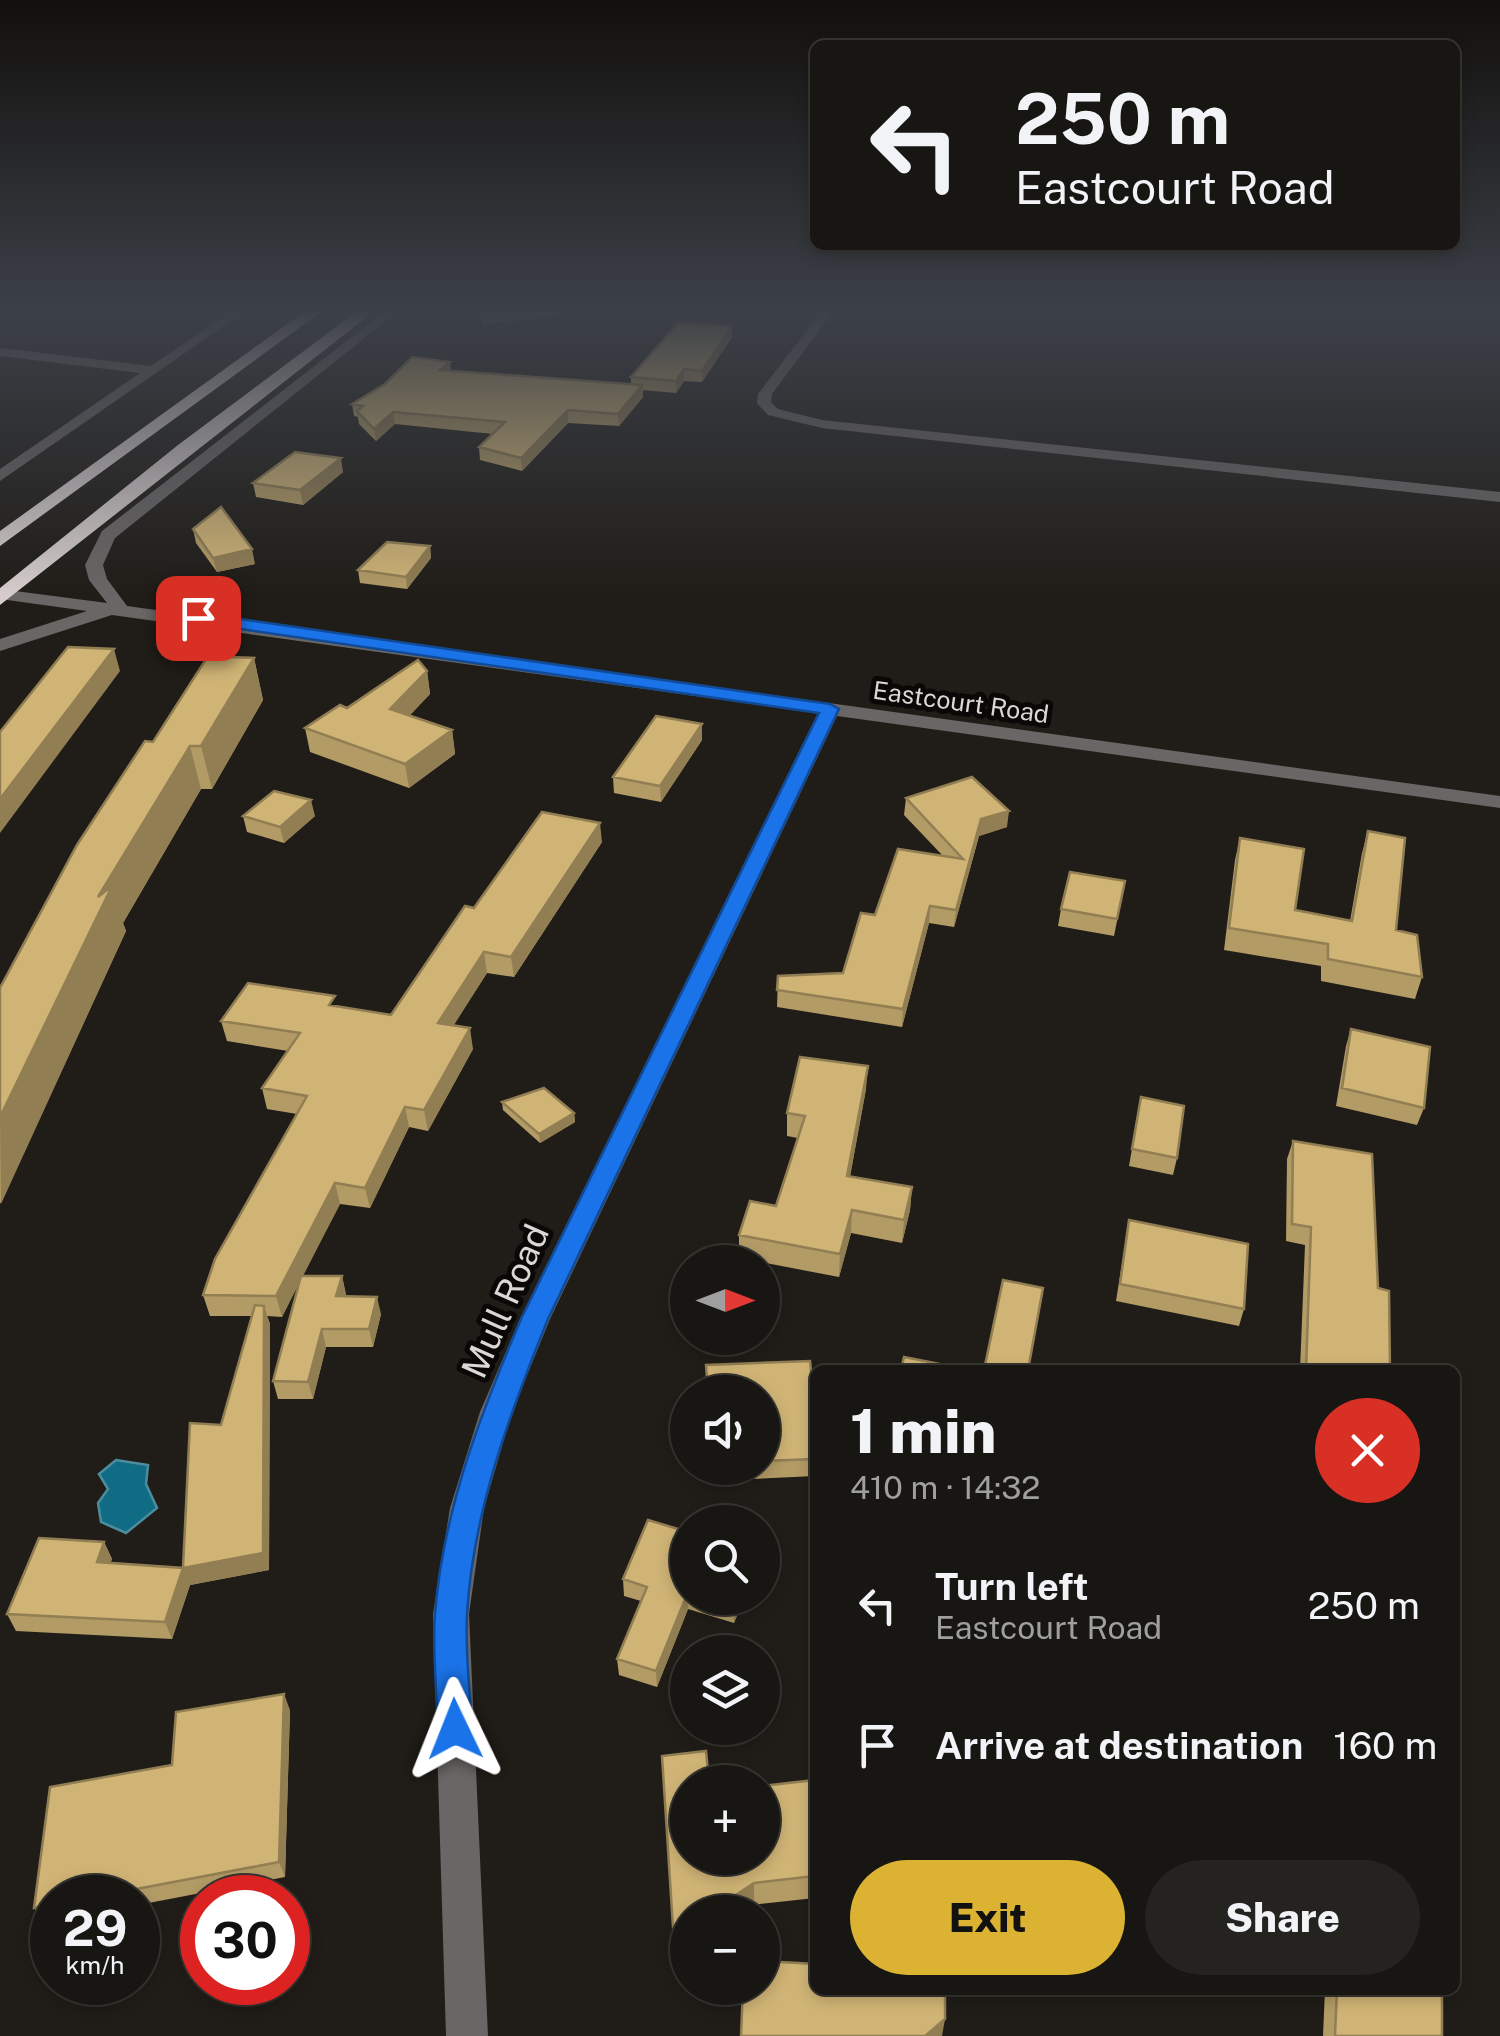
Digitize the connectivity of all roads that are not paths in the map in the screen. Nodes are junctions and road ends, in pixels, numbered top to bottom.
1 (98, 407) edge
2 (183, 407) edge
3 (239, 407) edge
4 (271, 407) edge
5 (767, 407) edge
6 (0, 476) edge
7 (1500, 497) edge
8 (0, 540) edge
9 (2, 596) edge
10 (119, 607) junction
11 (0, 645) edge
12 (830, 709) junction
13 (1500, 802) edge
14 (467, 2036) edge

1 - 6 street
2 - 8 highway
3 - 9 highway
4 - 10 street
5 - 7 street
9 - 10 street, Eastcourt Road
10 - 11 street
10 - 12 street, Eastcourt Road
12 - 13 street, Eastcourt Road
12 - 14 street, Mull Road

